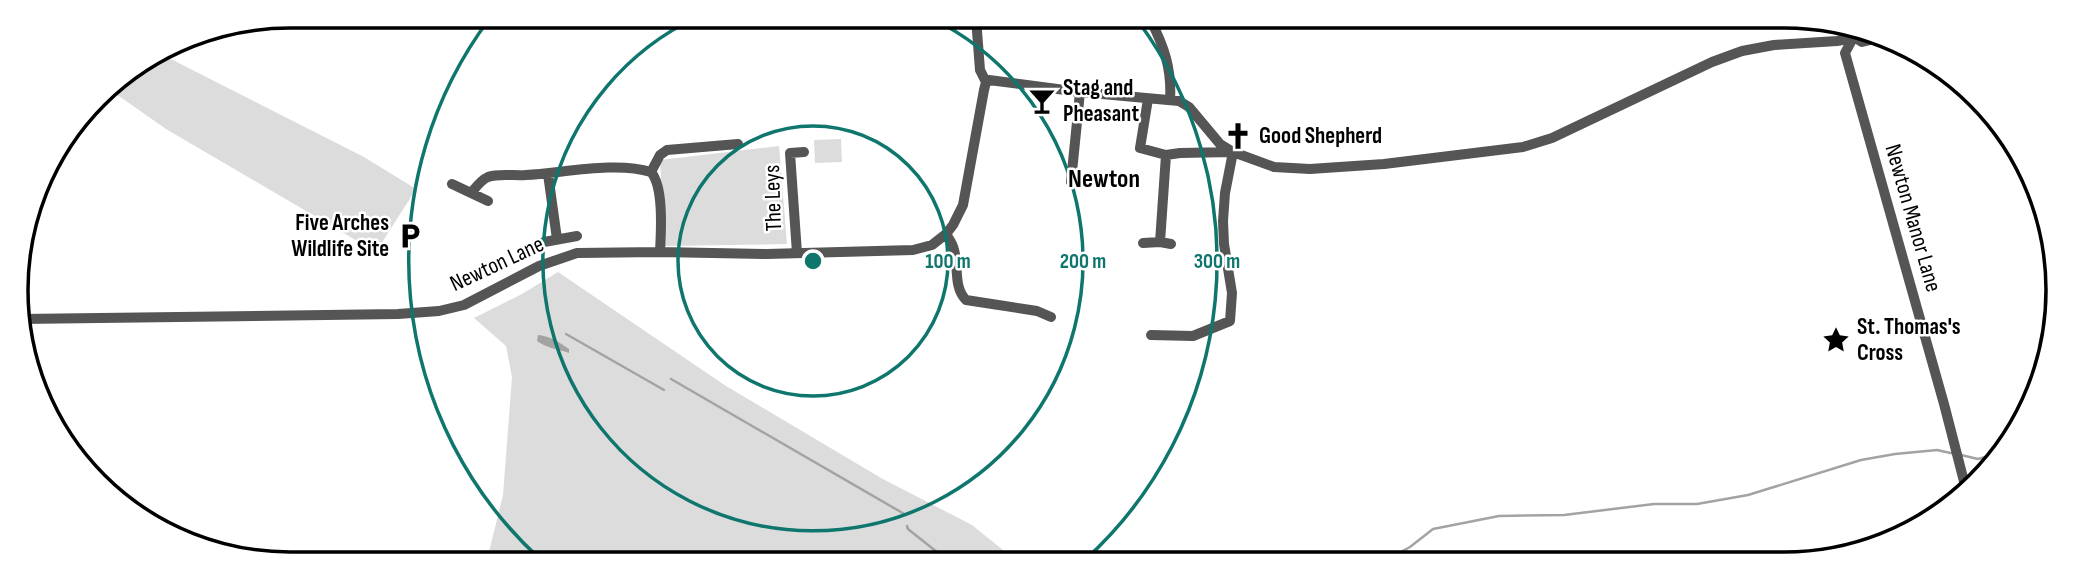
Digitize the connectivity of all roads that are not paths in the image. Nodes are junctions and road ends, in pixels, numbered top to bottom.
1 (977, 28) edge
2 (1155, 28) edge
3 (1853, 38) junction
4 (1865, 41) edge
5 (990, 81) junction
6 (1080, 92) junction
7 (1147, 99) junction
8 (1170, 100) junction
9 (738, 144) dead end
10 (804, 152) dead end
11 (1233, 152) junction
12 (1167, 155) junction
13 (651, 172) junction
14 (548, 174) junction
15 (1071, 182) dead end
16 (452, 184) dead end
17 (472, 192) junction
18 (488, 201) dead end
19 (946, 234) junction
20 (577, 236) dead end
21 (557, 239) junction
22 (544, 242) dead end
23 (1143, 243) dead end
24 (660, 252) junction
25 (797, 253) junction
26 (1051, 317) dead end
27 (30, 319) edge
28 (1151, 335) dead end
29 (1964, 480) edge

1 - 5 street
2 - 8 street
3 - 4 street
3 - 11 street
3 - 29 street, Newton Manor Lane
5 - 6 street
5 - 19 street
6 - 7 street
6 - 15 street
7 - 8 street
7 - 12 street
8 - 11 street
9 - 13 street
10 - 25 street, The Leys
11 - 12 street
11 - 28 street
12 - 23 street
13 - 14 street
13 - 24 street
14 - 17 street
14 - 21 street
16 - 17 street
17 - 18 street
19 - 25 street, Newton Lane
19 - 26 street
20 - 21 street
21 - 22 street
24 - 25 street, Newton Lane
24 - 27 street, Newton Lane

